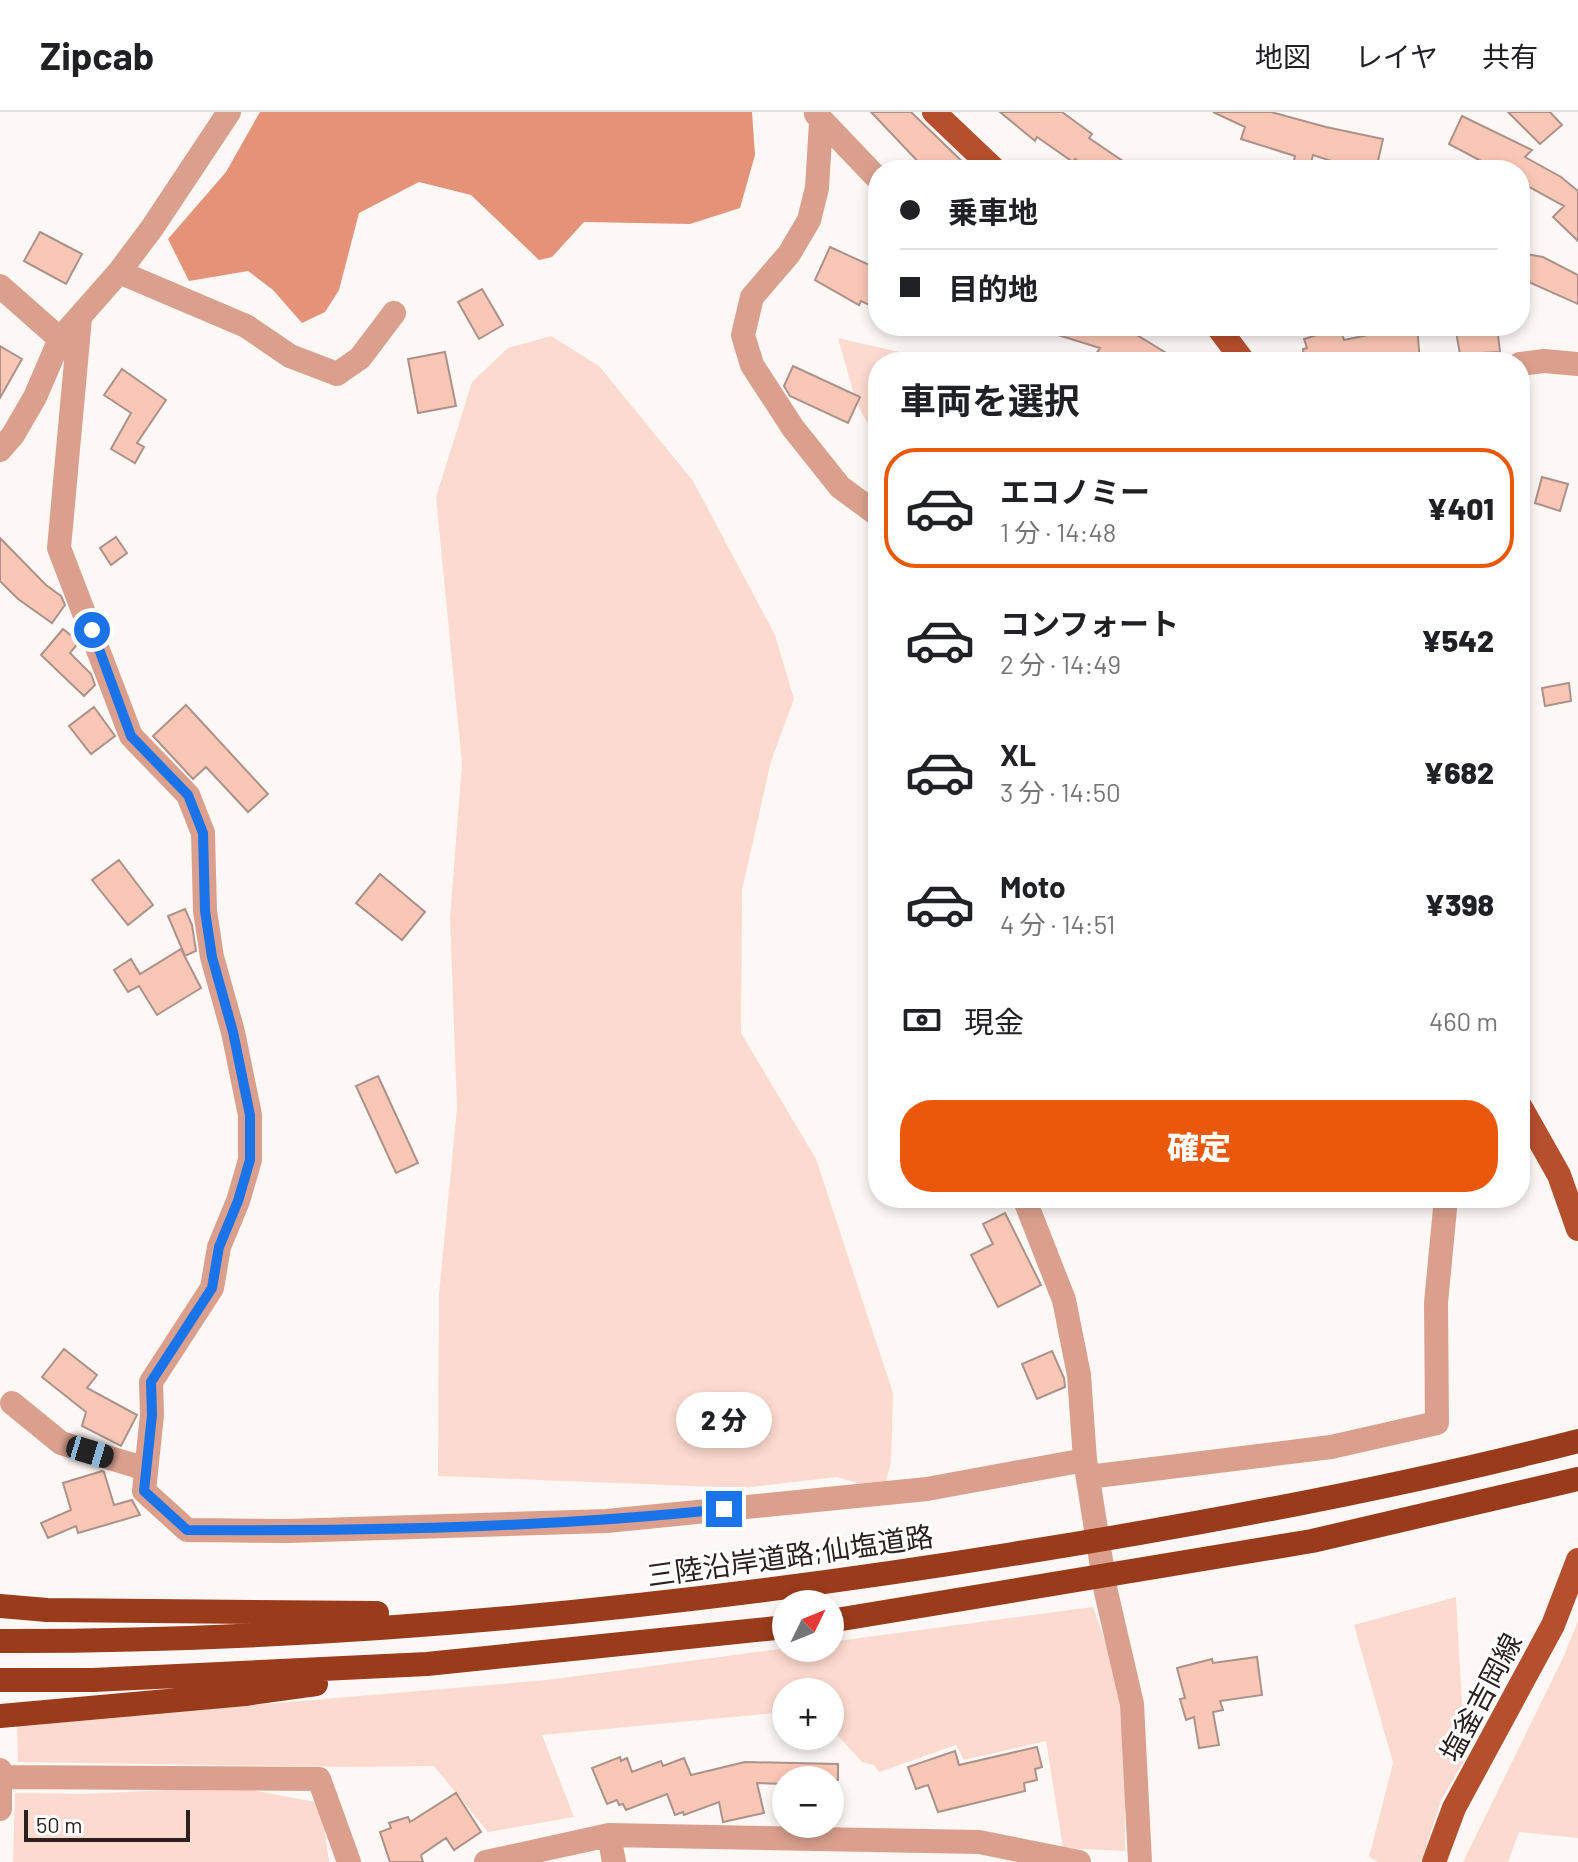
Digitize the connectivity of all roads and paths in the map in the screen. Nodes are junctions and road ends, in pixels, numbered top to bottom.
1 (229, 112) edge
2 (934, 112) edge
3 (818, 117) edge
4 (984, 160) edge
5 (868, 169) edge
6 (119, 272) junction
7 (0, 286) edge
8 (394, 313) dead end
9 (80, 318) junction
10 (60, 339) junction
11 (1530, 363) edge
12 (1578, 364) edge
13 (0, 450) edge
14 (868, 508) edge
15 (1530, 1124) edge
16 (1028, 1208) edge
17 (1445, 1208) edge
18 (1578, 1229) edge
19 (4, 1403) edge
20 (1570, 1443) edge
21 (146, 1469) junction
22 (1088, 1476) junction
23 (1571, 1481) edge
24 (1578, 1560) edge
25 (0, 1606) edge
26 (600, 1610) junction
27 (844, 1619) edge
28 (772, 1628) edge
29 (0, 1641) edge
30 (620, 1644) junction
31 (0, 1680) edge
32 (0, 1716) edge
33 (0, 1770) edge
34 (1, 1777) edge
35 (0, 1809) edge
36 (609, 1835) junction
37 (820, 1851) edge
38 (1008, 1855) edge
39 (349, 1862) edge
40 (486, 1862) edge
41 (614, 1862) edge
42 (1079, 1862) edge
43 (1140, 1862) edge
44 (1434, 1862) edge

1 - 6 street
2 - 4 main road
3 - 5 street
3 - 14 street
6 - 8 street
6 - 9 street
7 - 10 street
9 - 10 street
9 - 21 street
10 - 13 street
11 - 12 street
15 - 18 main road
16 - 22 street
17 - 22 street
19 - 21 street
20 - 26 highway, 三陸沿岸道路;仙塩道路
21 - 22 street
22 - 43 street
23 - 27 highway
24 - 44 main road, 塩釜吉岡線
25 - 26 highway
26 - 29 highway, 三陸沿岸道路;仙塩道路
28 - 30 highway
30 - 31 highway
30 - 32 highway
33 - 34 street
34 - 35 street
34 - 39 street
36 - 37 street
36 - 40 street
36 - 41 street
37 - 38 street
38 - 42 street

